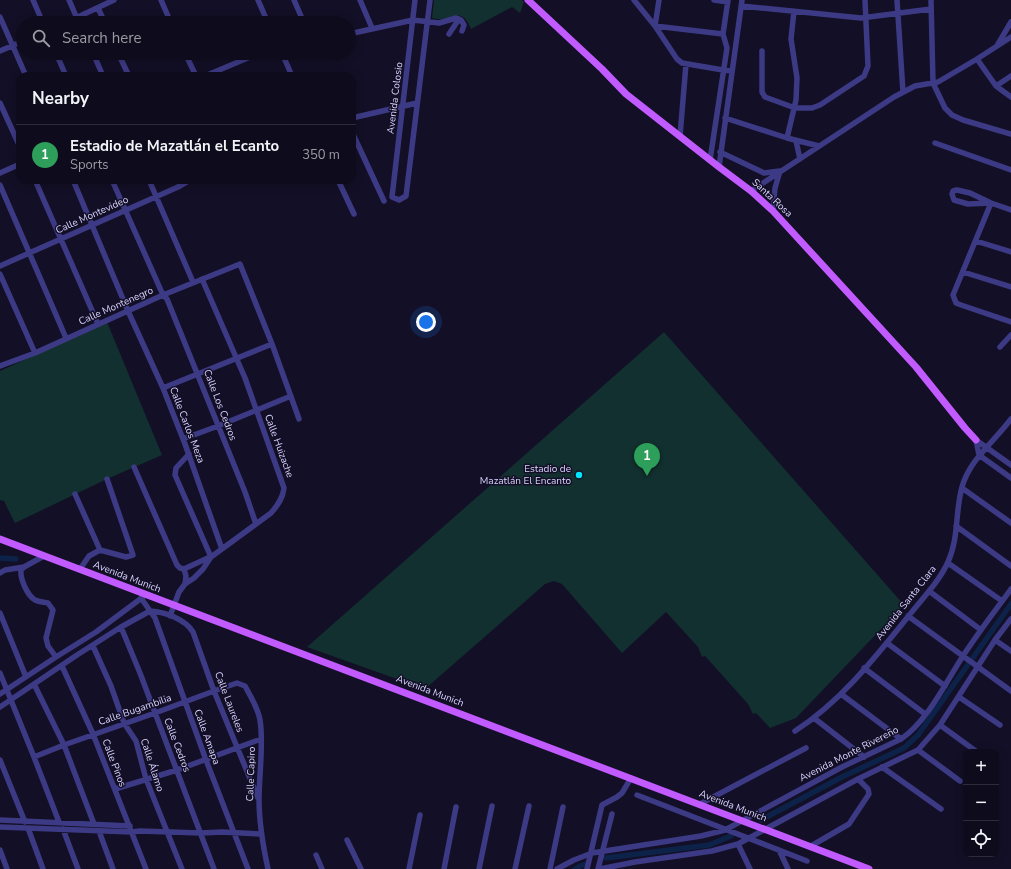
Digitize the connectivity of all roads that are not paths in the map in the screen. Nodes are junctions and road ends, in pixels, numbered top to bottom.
1 (33, 0) edge
2 (69, 0) edge
3 (114, 0) edge
4 (161, 0) edge
5 (258, 0) edge
6 (294, 0) edge
7 (360, 0) edge
8 (415, 0) edge
9 (430, 0) edge
10 (634, 0) edge
11 (659, 0) edge
12 (714, 0) edge
13 (865, 0) edge
14 (897, 0) edge
15 (930, 0) edge
16 (531, 1) edge
17 (728, 1) edge
18 (742, 3) edge
19 (98, 8) junction
20 (931, 9) junction
21 (794, 11) junction
22 (898, 14) junction
23 (40, 16) edge
24 (76, 16) edge
25 (85, 16) edge
26 (102, 16) edge
27 (169, 16) edge
28 (265, 16) edge
29 (301, 16) edge
30 (0, 17) edge
31 (866, 18) junction
32 (459, 19) junction
33 (413, 20) junction
34 (427, 22) junction
35 (1011, 22) edge
36 (655, 26) junction
37 (372, 28) junction
38 (462, 31) dead end
39 (356, 32) edge
40 (449, 34) dead end
41 (723, 34) junction
42 (1011, 37) edge
43 (16, 44) edge
44 (12, 45) junction
45 (996, 46) junction
46 (0, 51) edge
47 (762, 51) dead end
48 (16, 54) edge
49 (977, 59) junction
50 (19, 60) edge
51 (59, 60) edge
52 (96, 60) edge
53 (121, 60) edge
54 (188, 60) edge
55 (243, 60) edge
56 (285, 60) edge
57 (686, 64) junction
58 (723, 70) junction
59 (732, 71) junction
60 (24, 72) edge
61 (64, 72) edge
62 (101, 72) edge
63 (127, 72) edge
64 (194, 72) edge
65 (214, 72) edge
66 (290, 72) edge
67 (1011, 76) edge
68 (932, 83) junction
69 (996, 86) junction
70 (903, 92) junction
71 (1011, 97) edge
72 (0, 103) edge
73 (417, 103) junction
74 (403, 106) junction
75 (795, 108) junction
76 (356, 117) edge
77 (725, 118) junction
78 (1011, 134) edge
79 (680, 136) junction
80 (16, 138) edge
81 (787, 138) junction
82 (356, 141) edge
83 (796, 141) junction
84 (935, 143) dead end
85 (819, 146) junction
86 (720, 152) junction
87 (800, 159) junction
88 (710, 160) junction
89 (16, 166) edge
90 (719, 167) junction
91 (1011, 170) edge
92 (780, 172) junction
93 (0, 173) edge
94 (37, 184) edge
95 (75, 184) edge
96 (114, 184) edge
97 (151, 184) edge
98 (177, 184) edge
99 (183, 184) edge
100 (340, 184) edge
101 (0, 185) edge
102 (178, 187) junction
103 (751, 190) junction
104 (156, 197) junction
105 (384, 201) dead end
106 (992, 203) junction
107 (125, 210) junction
108 (773, 210) junction
109 (1011, 210) edge
110 (354, 214) dead end
111 (92, 225) junction
112 (60, 239) junction
113 (976, 241) junction
114 (1011, 252) edge
115 (29, 253) junction
116 (0, 266) edge
117 (963, 272) junction
118 (0, 274) edge
119 (202, 279) junction
120 (193, 282) junction
121 (1011, 287) edge
122 (163, 295) junction
123 (128, 311) junction
124 (1011, 322) edge
125 (98, 324) junction
126 (1011, 335) edge
127 (66, 338) junction
128 (272, 344) junction
129 (1000, 347) dead end
130 (35, 353) junction
131 (236, 358) junction
132 (0, 365) edge
133 (198, 374) junction
134 (163, 388) junction
135 (291, 396) junction
136 (256, 411) junction
137 (299, 419) dead end
138 (1011, 419) edge
139 (218, 426) junction
140 (183, 439) junction
141 (976, 440) junction
142 (986, 447) junction
143 (189, 454) junction
144 (979, 455) junction
145 (1011, 465) edge
146 (134, 467) dead end
147 (1011, 478) edge
148 (106, 479) dead end
149 (962, 488) junction
150 (75, 494) dead end
151 (1011, 523) edge
152 (256, 524) junction
153 (956, 526) junction
154 (0, 539) edge
155 (222, 549) junction
156 (100, 550) junction
157 (44, 556) junction
158 (211, 557) junction
159 (948, 563) junction
160 (24, 566) junction
161 (1011, 566) edge
162 (182, 568) junction
163 (80, 569) junction
164 (0, 573) edge
165 (185, 584) junction
166 (1011, 589) edge
167 (929, 591) junction
168 (144, 596) junction
169 (1002, 602) junction
170 (174, 605) junction
171 (150, 611) junction
172 (0, 613) edge
173 (123, 613) junction
174 (170, 616) junction
175 (908, 616) junction
176 (1011, 619) edge
177 (129, 622) junction
178 (121, 627) junction
179 (981, 630) junction
180 (96, 632) junction
181 (995, 640) junction
182 (100, 641) junction
183 (887, 643) junction
184 (94, 646) junction
185 (1011, 651) edge
186 (964, 656) junction
187 (56, 657) junction
188 (62, 666) junction
189 (978, 666) junction
190 (864, 668) junction
191 (0, 673) edge
192 (26, 677) junction
193 (34, 684) junction
194 (242, 684) joint
195 (945, 686) junction
196 (7, 690) junction
197 (214, 691) junction
198 (1011, 691) edge
199 (0, 694) edge
200 (841, 694) junction
201 (959, 697) junction
202 (10, 700) junction
203 (184, 702) junction
204 (0, 707) edge
205 (155, 713) junction
206 (925, 714) junction
207 (814, 718) junction
208 (124, 723) junction
209 (940, 725) junction
210 (1000, 725) dead end
211 (795, 731) dead end
212 (93, 734) junction
213 (261, 739) junction
214 (901, 739) junction
215 (64, 745) junction
216 (237, 748) junction
217 (806, 748) dead end
218 (973, 749) edge
219 (918, 750) junction
220 (34, 757) junction
221 (864, 757) junction
222 (0, 760) edge
223 (206, 760) junction
224 (882, 767) junction
225 (177, 770) junction
226 (631, 778) junction
227 (146, 779) junction
228 (858, 779) junction
229 (960, 781) dead end
230 (115, 789) junction
231 (637, 795) dead end
232 (259, 800) junction
233 (700, 804) junction
234 (492, 806) dead end
235 (528, 806) dead end
236 (456, 807) dead end
237 (563, 807) dead end
238 (941, 809) dead end
239 (420, 814) dead end
240 (612, 814) dead end
241 (0, 820) edge
242 (743, 820) junction
243 (59, 822) junction
244 (94, 824) junction
245 (26, 825) junction
246 (129, 825) junction
247 (0, 827) edge
248 (63, 829) junction
249 (765, 829) junction
250 (725, 830) junction
251 (99, 831) junction
252 (140, 831) junction
253 (132, 832) junction
254 (166, 832) junction
255 (201, 833) junction
256 (234, 833) junction
257 (260, 834) junction
258 (748, 838) junction
259 (347, 840) dead end
260 (738, 844) junction
261 (811, 846) junction
262 (0, 850) edge
263 (604, 850) junction
264 (779, 850) junction
265 (592, 853) junction
266 (316, 855) dead end
267 (807, 860) dead end
268 (635, 862) junction
269 (8, 869) edge
270 (43, 869) edge
271 (78, 869) edge
272 (112, 869) edge
273 (146, 869) edge
274 (182, 869) edge
275 (214, 869) edge
276 (248, 869) edge
277 (268, 869) edge
278 (322, 869) edge
279 (359, 869) edge
280 (409, 869) edge
281 (444, 869) edge
282 (479, 869) edge
283 (516, 869) edge
284 (550, 869) edge
285 (557, 869) edge
286 (588, 869) edge
287 (599, 869) edge
288 (634, 869) edge
289 (750, 869) edge
290 (788, 869) edge
291 (869, 869) edge

1 - 23 street
2 - 24 street
3 - 19 street
4 - 27 street
5 - 28 street
6 - 29 street
7 - 37 street
8 - 33 street, Avenida Colosio
9 - 34 street
10 - 36 street
11 - 36 street
12 - 17 street
13 - 31 street
14 - 22 street
15 - 20 street
16 - 79 main road, Santa Rosa
17 - 41 street
18 - 21 street
18 - 59 street
19 - 25 street
19 - 26 street
20 - 22 street
20 - 68 street
21 - 31 street
21 - 75 street
22 - 31 street
22 - 70 street
30 - 44 street
31 - 75 street
32 - 34 street
32 - 38 street
32 - 40 street
33 - 34 street
33 - 37 street
33 - 74 street, Avenida Colosio
34 - 73 street
35 - 45 street
36 - 41 street
36 - 57 street
37 - 39 street
41 - 58 street
42 - 45 street
43 - 44 street
44 - 46 street
44 - 48 street
45 - 49 street
47 - 75 street
49 - 68 street
49 - 69 street
50 - 60 street
51 - 61 street
52 - 62 street
53 - 63 street
54 - 64 street
55 - 65 street
56 - 66 street
57 - 58 street
57 - 79 street
58 - 59 street
58 - 88 street
59 - 77 street
67 - 69 street
68 - 70 street
68 - 78 street
69 - 71 street
70 - 85 street
72 - 80 street
73 - 74 street
73 - 74 street, Avenida Colosio
74 - 76 street
75 - 81 street
77 - 81 street
77 - 86 street
79 - 88 main road, Santa Rosa
81 - 83 street
82 - 105 street
83 - 85 street
83 - 87 street
84 - 91 street
85 - 87 street
86 - 90 street
86 - 92 street
87 - 92 street
88 - 90 main road, Santa Rosa
89 - 93 street
90 - 103 main road, Santa Rosa
92 - 103 street
92 - 108 street
94 - 112 street
95 - 111 street, Calle Carlos Meza
96 - 107 street, Calle Los Cedros
97 - 104 street
98 - 102 street
99 - 102 street, Calle Montevideo
100 - 110 street
101 - 115 street
102 - 104 street, Calle Montevideo
103 - 108 main road, Santa Rosa
104 - 107 street, Calle Montevideo
104 - 120 street
106 - 106 street
106 - 109 street
106 - 113 street
107 - 111 street, Calle Montevideo
107 - 122 street, Calle Los Cedros
108 - 141 main road, Santa Rosa
111 - 112 street, Calle Montevideo
111 - 123 street, Calle Carlos Meza
112 - 115 street, Calle Montevideo
112 - 125 street
113 - 114 street
113 - 117 street
115 - 116 street, Calle Montevideo
115 - 127 street
117 - 121 street
117 - 124 street
118 - 130 street
119 - 120 street, Calle Montenegro
119 - 128 street, Calle Montenegro
119 - 131 street, Calle Huizache
120 - 122 street, Calle Montenegro
122 - 123 street, Calle Montenegro
122 - 133 street, Calle Los Cedros
123 - 125 street, Calle Montenegro
123 - 134 street, Calle Carlos Meza
125 - 127 street, Calle Montenegro
126 - 129 street
127 - 130 street, Calle Montenegro
128 - 131 street
128 - 135 street
130 - 132 street, Calle Montenegro
131 - 133 street
131 - 136 street, Calle Huizache
133 - 134 street
133 - 139 street, Calle Los Cedros
134 - 140 street, Calle Carlos Meza
135 - 136 street
135 - 137 street
136 - 139 street
136 - 152 street, Calle Huizache
138 - 142 street, Avenida Santa Clara
139 - 140 street
139 - 152 street, Calle Los Cedros
140 - 143 street, Calle Carlos Meza
141 - 142 street
141 - 144 street
142 - 144 street, Avenida Santa Clara
142 - 145 street
143 - 155 street, Calle Carlos Meza
143 - 158 street
144 - 147 street
144 - 149 street, Avenida Santa Clara
146 - 162 street
148 - 156 street
149 - 151 street
149 - 153 street, Avenida Santa Clara
150 - 156 street
152 - 155 street, Calle Huizache
153 - 159 street, Avenida Santa Clara
153 - 161 street
154 - 157 main road, Avenida Munich
155 - 158 street, Calle Huizache
156 - 163 street
157 - 160 street
157 - 163 main road, Avenida Munich
158 - 162 street
158 - 165 street, Calle Huizache
159 - 167 street, Avenida Santa Clara
159 - 169 street
160 - 164 street
160 - 187 street
162 - 165 street
163 - 168 main road, Avenida Munich
165 - 170 street, Calle Huizache
166 - 169 street, Avenida Monte Rivereño
167 - 175 street, Avenida Santa Clara
167 - 179 street
168 - 170 main road, Avenida Munich
168 - 171 street, Calle Amapa
168 - 173 street
169 - 179 street, Avenida Monte Rivereño
170 - 174 street, Calle Huizache
170 - 226 main road, Avenida Munich
171 - 174 street
171 - 177 street
171 - 203 street, Calle Amapa
172 - 192 street
173 - 177 street
173 - 180 street
174 - 197 street, Calle Laureles
175 - 183 street, Avenida Santa Clara
175 - 186 street
176 - 181 street
177 - 178 street
178 - 182 street
178 - 205 street, Calle Cedros
179 - 186 street, Avenida Monte Rivereño
180 - 182 street
180 - 187 street
181 - 185 street
181 - 189 street
182 - 184 street
183 - 190 street, Avenida Santa Clara
183 - 195 street
184 - 188 street
184 - 208 street, Calle Álamo
186 - 189 street
186 - 195 street, Avenida Monte Rivereño
187 - 192 street
188 - 193 street
188 - 212 street, Calle Pinos
189 - 198 street
189 - 201 street
190 - 200 street, Avenida Santa Clara
190 - 206 street
191 - 196 street
192 - 196 street
193 - 202 street
193 - 215 street
194 - 197 street, Calle Bugambilia
194 - 213 street, Calle Capiro
195 - 206 street, Avenida Monte Rivereño
196 - 199 street
196 - 202 street
197 - 203 street, Calle Bugambilia
197 - 216 street, Calle Laureles
200 - 207 street, Avenida Santa Clara
200 - 214 street
201 - 209 street
201 - 210 street
202 - 204 street
202 - 220 street
203 - 205 street, Calle Bugambilia
203 - 223 street, Calle Amapa
205 - 208 street, Calle Bugambilia
205 - 225 street, Calle Cedros
206 - 214 street, Avenida Monte Rivereño
207 - 211 street, Avenida Santa Clara
207 - 221 street
208 - 212 street, Calle Bugambilia
208 - 227 street, Calle Álamo
209 - 218 street
209 - 219 street
212 - 215 street, Calle Bugambilia
212 - 230 street, Calle Pinos
213 - 216 street
213 - 232 street, Calle Capiro
214 - 221 street, Avenida Monte Rivereño
215 - 220 street, Calle Bugambilia
215 - 244 street
216 - 223 street
216 - 232 street, Calle Laureles
217 - 233 street
219 - 224 street
219 - 229 street
220 - 243 street
221 - 242 street, Avenida Monte Rivereño
222 - 245 street
223 - 225 street
223 - 256 street, Calle Amapa
224 - 228 street
224 - 238 street
225 - 227 street
225 - 255 street, Calle Cedros
226 - 233 main road, Avenida Munich
226 - 265 street
227 - 230 street
227 - 254 street, Calle Álamo
228 - 249 street
228 - 261 street
230 - 246 street, Calle Pinos
231 - 250 street
232 - 257 street, Calle Capiro
233 - 242 main road, Avenida Munich
234 - 282 street
235 - 283 street
236 - 281 street
237 - 284 street
239 - 280 street
240 - 263 street
241 - 245 street
242 - 249 main road, Avenida Munich
242 - 250 street, Avenida Monte Rivereño
243 - 244 street
243 - 245 street
244 - 246 street
245 - 247 street
245 - 248 street
245 - 270 street
246 - 252 street
246 - 253 street, Calle Pinos
248 - 251 street
248 - 271 street
249 - 258 street
249 - 261 main road, Avenida Munich
250 - 258 street
250 - 263 street, Avenida Monte Rivereño
251 - 253 street
251 - 272 street
252 - 253 street
252 - 254 street
253 - 273 street, Calle Pinos
254 - 255 street
254 - 274 street, Calle Álamo
255 - 256 street
255 - 275 street, Calle Cedros
256 - 257 street
256 - 276 street, Calle Amapa
257 - 277 street, Calle Capiro
258 - 260 street
258 - 264 street
259 - 279 street
260 - 268 street
260 - 289 street
261 - 291 main road, Avenida Munich
262 - 269 street
263 - 265 street, Avenida Monte Rivereño
263 - 287 street
264 - 267 street
264 - 290 street
265 - 285 street, Avenida Monte Rivereño
265 - 286 street
266 - 278 street
268 - 287 street
268 - 288 street

